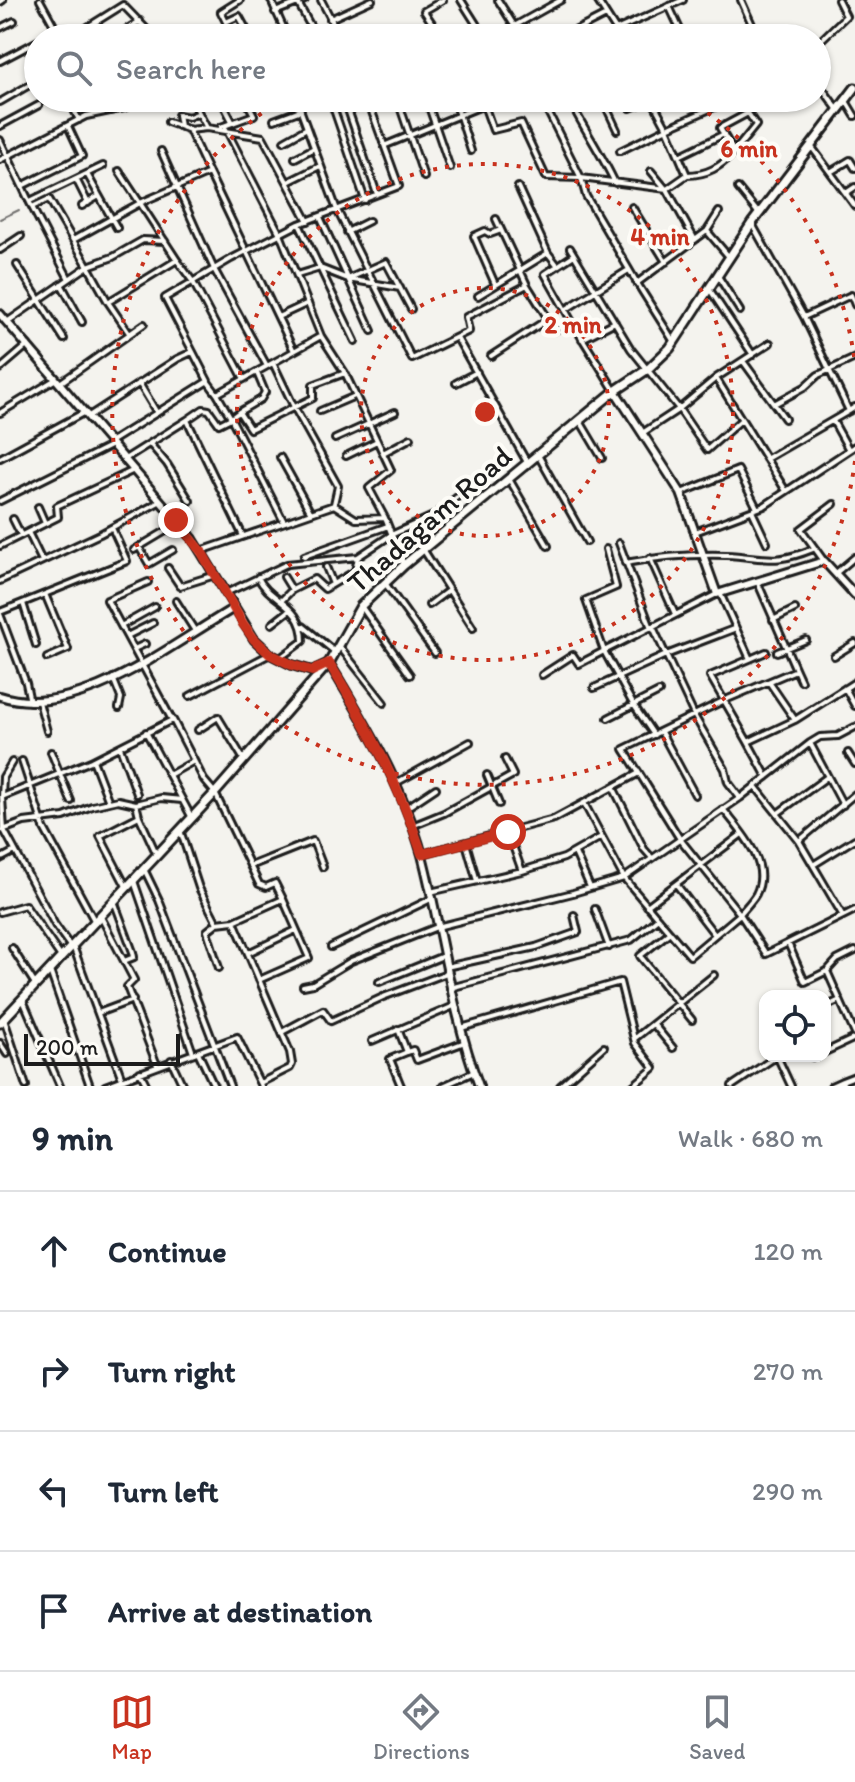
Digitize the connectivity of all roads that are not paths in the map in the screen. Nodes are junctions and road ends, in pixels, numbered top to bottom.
1 (40, 0) edge
2 (240, 0) edge
3 (271, 0) edge
4 (305, 0) edge
5 (321, 0) edge
6 (372, 0) edge
7 (443, 0) edge
8 (461, 0) edge
9 (498, 0) edge
10 (561, 0) edge
11 (597, 0) edge
12 (683, 0) edge
13 (741, 0) edge
14 (838, 0) edge
15 (121, 2) edge
16 (297, 2) edge
17 (669, 6) junction
18 (275, 12) junction
19 (606, 15) junction
20 (330, 19) junction
21 (14, 21) dead end
22 (140, 21) junction
23 (53, 24) edge
24 (90, 24) edge
25 (135, 24) edge
26 (143, 24) edge
27 (243, 24) edge
28 (281, 24) edge
29 (309, 24) edge
30 (333, 24) edge
31 (433, 24) edge
32 (476, 24) edge
33 (513, 24) edge
34 (520, 24) edge
35 (588, 24) edge
36 (612, 24) edge
37 (629, 24) edge
38 (677, 24) edge
39 (752, 24) edge
40 (0, 28) edge
41 (831, 30) edge
42 (24, 48) edge
43 (0, 61) edge
44 (24, 88) edge
45 (855, 88) edge
46 (831, 100) edge
47 (845, 100) junction
48 (0, 102) edge
49 (838, 110) junction
50 (26, 112) edge
51 (75, 112) edge
52 (109, 112) edge
53 (227, 112) edge
54 (252, 112) edge
55 (296, 112) edge
56 (302, 112) edge
57 (335, 112) edge
58 (349, 112) edge
59 (373, 112) edge
60 (402, 112) edge
61 (432, 112) edge
62 (458, 112) edge
63 (466, 112) edge
64 (487, 112) edge
65 (548, 112) edge
66 (576, 112) edge
67 (609, 112) edge
68 (659, 112) edge
69 (704, 112) edge
70 (199, 113) joint
71 (459, 115) junction
72 (855, 116) edge
73 (79, 120) junction
74 (274, 120) dead end
75 (168, 122) dead end
76 (233, 123) junction
77 (437, 124) junction
78 (0, 126) edge
79 (68, 126) junction
80 (180, 126) junction
81 (207, 128) junction
82 (219, 128) junction
83 (307, 128) junction
84 (667, 128) junction
85 (226, 129) junction
86 (190, 130) junction
87 (617, 130) dead end
88 (724, 134) junction
89 (410, 136) junction
90 (0, 140) edge
91 (284, 141) dead end
92 (386, 145) junction
93 (811, 146) junction
94 (314, 148) junction
95 (161, 151) dead end
96 (471, 151) dead end
97 (620, 151) dead end
98 (734, 152) junction
99 (7, 156) junction
100 (679, 156) junction
101 (295, 158) dead end
102 (0, 160) edge
103 (103, 166) dead end
104 (320, 166) junction
105 (450, 168) dead end
106 (855, 168) edge
107 (119, 171) dead end
108 (651, 171) dead end
109 (832, 171) junction
110 (209, 173) junction
111 (87, 174) junction
112 (687, 175) junction
113 (424, 177) dead end
114 (581, 178) junction
115 (76, 179) junction
116 (288, 182) junction
117 (615, 183) junction
118 (22, 186) junction
119 (518, 187) dead end
120 (855, 187) edge
121 (177, 188) junction
122 (738, 188) dead end
123 (667, 189) junction
124 (846, 193) junction
125 (377, 195) junction
126 (99, 196) junction
127 (365, 200) junction
128 (88, 203) junction
129 (140, 203) junction
130 (31, 204) junction
131 (82, 206) dead end
132 (855, 206) edge
133 (632, 207) dead end
134 (337, 210) junction
135 (719, 212) dead end
136 (759, 214) junction
137 (320, 217) junction
138 (112, 219) junction
139 (496, 219) dead end
140 (308, 221) junction
141 (369, 221) dead end
142 (752, 223) junction
143 (299, 224) junction
144 (117, 228) dead end
145 (501, 230) junction
146 (707, 231) junction
147 (347, 232) junction
148 (280, 234) junction
149 (21, 236) dead end
150 (73, 240) junction
151 (695, 240) junction
152 (165, 241) junction
153 (570, 248) dead end
154 (0, 250) edge
155 (247, 251) junction
156 (548, 253) junction
157 (575, 255) junction
158 (730, 258) junction
159 (177, 260) junction
160 (666, 262) junction
161 (17, 265) dead end
162 (88, 266) junction
163 (558, 266) junction
164 (320, 268) junction
165 (214, 269) junction
166 (519, 270) junction
167 (628, 270) junction
168 (366, 271) junction
169 (297, 275) junction
170 (718, 276) junction
171 (69, 279) junction
172 (348, 279) junction
173 (193, 282) junction
174 (372, 283) junction
175 (637, 283) junction
176 (61, 284) junction
177 (495, 284) junction
178 (527, 285) junction
179 (400, 288) junction
180 (709, 290) junction
181 (595, 291) junction
182 (478, 296) dead end
183 (39, 300) junction
184 (108, 302) junction
185 (308, 303) junction
186 (855, 305) edge
187 (411, 309) dead end
188 (565, 310) junction
189 (740, 311) dead end
190 (278, 317) junction
191 (804, 317) junction
192 (2, 318) edge
193 (548, 319) junction
194 (82, 322) dead end
195 (572, 322) junction
196 (615, 322) junction
197 (144, 324) dead end
198 (372, 331) dead end
199 (129, 333) junction
200 (321, 336) junction
201 (457, 338) junction
202 (64, 339) dead end
203 (582, 339) junction
204 (355, 341) dead end
205 (674, 342) junction
206 (770, 343) dead end
207 (28, 345) junction
208 (294, 351) junction
209 (192, 352) junction
210 (753, 355) junction
211 (491, 356) dead end
212 (855, 358) edge
213 (743, 361) junction
214 (273, 363) junction
215 (267, 366) junction
216 (0, 369) edge
217 (648, 369) junction
218 (830, 370) junction
219 (257, 372) junction
220 (477, 372) junction
221 (345, 373) junction
222 (716, 378) junction
223 (244, 379) junction
224 (58, 381) junction
225 (208, 381) junction
226 (139, 383) junction
227 (456, 383) dead end
228 (615, 391) junction
229 (217, 394) junction
230 (356, 396) junction
231 (774, 404) junction
232 (294, 407) junction
233 (855, 407) edge
234 (679, 409) junction
235 (320, 411) dead end
236 (849, 411) junction
237 (239, 412) junction
238 (395, 412) dead end
239 (0, 413) edge
240 (157, 413) junction
241 (85, 415) junction
242 (231, 418) junction
243 (785, 419) dead end
244 (187, 420) junction
245 (741, 420) junction
246 (580, 421) junction
247 (833, 421) junction
248 (369, 424) junction
249 (644, 432) junction
250 (411, 438) dead end
251 (335, 439) dead end
252 (377, 441) junction
253 (150, 444) junction
254 (109, 445) junction
255 (855, 446) edge
256 (0, 448) edge
257 (849, 450) junction
258 (383, 453) junction
259 (538, 455) junction
260 (346, 456) dead end
261 (2, 457) edge
262 (280, 457) dead end
263 (602, 458) dead end
264 (766, 459) junction
265 (123, 461) junction
266 (528, 464) junction
267 (132, 471) junction
268 (509, 479) junction
269 (786, 491) junction
270 (681, 493) junction
271 (457, 497) dead end
272 (0, 501) edge
273 (190, 501) dead end
274 (159, 502) junction
275 (834, 504) dead end
276 (334, 505) junction
277 (38, 507) dead end
278 (755, 510) junction
279 (311, 513) junction
280 (385, 518) junction
281 (13, 519) dead end
282 (284, 522) junction
283 (45, 523) junction
284 (179, 523) junction
285 (388, 526) junction
286 (112, 528) junction
287 (28, 532) junction
288 (695, 532) junction
289 (21, 535) junction
290 (391, 535) junction
291 (243, 536) junction
292 (587, 542) dead end
293 (619, 543) dead end
294 (767, 543) dead end
295 (0, 546) edge
296 (548, 546) dead end
297 (139, 547) junction
298 (423, 549) junction
299 (606, 549) dead end
300 (813, 549) junction
301 (134, 550) dead end
302 (173, 550) dead end
303 (201, 551) junction
304 (304, 556) dead end
305 (358, 557) junction
306 (704, 557) junction
307 (855, 557) edge
308 (650, 558) junction
309 (42, 561) junction
310 (824, 561) junction
311 (625, 563) junction
312 (404, 565) junction
313 (326, 567) dead end
314 (168, 568) dead end
315 (836, 573) junction
316 (215, 575) junction
317 (258, 577) junction
318 (284, 577) dead end
319 (0, 581) edge
320 (757, 581) junction
321 (148, 582) dead end
322 (385, 583) junction
323 (333, 584) junction
324 (292, 590) junction
325 (449, 590) junction
326 (226, 593) junction
327 (719, 593) junction
328 (45, 594) junction
329 (855, 595) edge
330 (282, 600) junction
331 (176, 601) dead end
332 (23, 603) junction
333 (429, 605) dead end
334 (361, 606) junction
335 (155, 607) dead end
336 (234, 608) junction
337 (795, 609) dead end
338 (290, 610) junction
339 (0, 613) edge
340 (675, 614) junction
341 (773, 620) junction
342 (153, 623) dead end
343 (272, 624) dead end
344 (121, 626) junction
345 (303, 626) junction
346 (652, 627) junction
347 (473, 628) dead end
348 (734, 629) junction
349 (195, 631) junction
350 (127, 636) junction
351 (806, 640) dead end
352 (855, 643) edge
353 (145, 644) dead end
354 (36, 645) dead end
355 (134, 649) junction
356 (337, 649) junction
357 (785, 649) junction
358 (604, 651) junction
359 (766, 652) dead end
360 (777, 652) dead end
361 (435, 653) dead end
362 (270, 654) junction
363 (666, 655) junction
364 (834, 656) dead end
365 (47, 658) dead end
366 (280, 658) junction
367 (750, 659) junction
368 (329, 663) junction
369 (142, 664) junction
370 (796, 670) junction
371 (410, 675) dead end
372 (542, 675) dead end
373 (617, 676) junction
374 (113, 678) junction
375 (768, 681) junction
376 (801, 681) dead end
377 (855, 682) edge
378 (594, 688) dead end
379 (845, 688) junction
380 (659, 692) dead end
381 (0, 696) edge
382 (190, 696) dead end
383 (723, 701) junction
384 (30, 702) junction
385 (39, 702) junction
386 (384, 703) dead end
387 (633, 704) junction
388 (855, 706) edge
389 (119, 708) dead end
390 (695, 717) junction
391 (608, 718) dead end
392 (172, 720) junction
393 (795, 720) junction
394 (855, 727) edge
395 (198, 730) dead end
396 (47, 731) dead end
397 (146, 732) junction
398 (661, 732) junction
399 (654, 735) junction
400 (470, 742) dead end
401 (748, 742) junction
402 (810, 743) junction
403 (120, 747) junction
404 (51, 752) dead end
405 (848, 753) dead end
406 (505, 759) dead end
407 (93, 760) junction
408 (244, 760) junction
409 (22, 761) dead end
410 (194, 761) junction
411 (12, 762) dead end
412 (855, 764) edge
413 (639, 773) junction
414 (2, 775) edge
415 (60, 775) junction
416 (169, 775) junction
417 (487, 775) dead end
418 (767, 777) junction
419 (827, 777) junction
420 (396, 783) junction
421 (492, 786) junction
422 (755, 786) junction
423 (31, 787) junction
424 (613, 787) junction
425 (436, 788) dead end
426 (215, 793) junction
427 (137, 794) dead end
428 (855, 794) edge
429 (695, 795) dead end
430 (2, 797) junction
431 (740, 798) junction
432 (182, 800) junction
433 (71, 801) dead end
434 (109, 802) junction
435 (584, 803) junction
436 (136, 804) junction
437 (499, 804) dead end
438 (843, 805) junction
439 (406, 808) junction
440 (723, 809) junction
441 (778, 813) junction
442 (139, 816) junction
443 (192, 818) junction
444 (44, 819) junction
445 (412, 826) junction
446 (2, 830) edge
447 (180, 830) junction
448 (508, 832) junction
449 (742, 834) junction
450 (601, 837) junction
451 (680, 839) junction
452 (855, 839) edge
453 (799, 841) junction
454 (466, 843) junction
455 (15, 851) junction
456 (575, 852) junction
457 (422, 854) junction
458 (157, 855) junction
459 (652, 858) junction
460 (0, 859) edge
461 (813, 865) junction
462 (250, 866) junction
463 (700, 866) junction
464 (323, 867) dead end
465 (144, 869) junction
466 (522, 871) junction
467 (624, 878) junction
468 (134, 880) junction
469 (477, 881) junction
470 (676, 884) junction
471 (590, 887) junction
472 (127, 888) junction
473 (430, 895) junction
474 (283, 899) junction
475 (114, 901) junction
476 (647, 906) junction
477 (595, 909) dead end
478 (855, 910) edge
479 (0, 912) edge
480 (740, 914) junction
481 (574, 915) dead end
482 (843, 916) junction
483 (658, 918) junction
484 (98, 919) junction
485 (234, 921) junction
486 (217, 923) junction
487 (437, 927) junction
488 (296, 930) junction
489 (670, 932) junction
490 (715, 935) junction
491 (788, 943) junction
492 (72, 946) junction
493 (331, 947) dead end
494 (609, 947) junction
495 (12, 948) dead end
496 (855, 951) edge
497 (248, 953) junction
498 (443, 956) junction
499 (61, 958) junction
500 (124, 961) junction
501 (219, 968) dead end
502 (50, 970) junction
503 (446, 970) junction
504 (827, 971) junction
505 (714, 975) dead end
506 (259, 980) junction
507 (379, 982) dead end
508 (36, 986) junction
509 (303, 986) dead end
510 (450, 988) junction
511 (23, 1000) junction
512 (133, 1000) junction
513 (840, 1000) junction
514 (831, 1004) edge
515 (678, 1005) junction
516 (454, 1006) junction
517 (97, 1013) junction
518 (692, 1020) dead end
519 (2, 1021) edge
520 (853, 1024) edge
521 (654, 1025) junction
522 (461, 1028) junction
523 (398, 1029) junction
524 (282, 1032) junction
525 (855, 1036) edge
526 (634, 1039) junction
527 (372, 1041) dead end
528 (465, 1042) junction
529 (0, 1043) edge
530 (213, 1046) junction
531 (604, 1047) dead end
532 (673, 1048) dead end
533 (831, 1049) edge
534 (195, 1052) junction
535 (407, 1052) junction
536 (7, 1054) dead end
537 (171, 1060) junction
538 (768, 1062) edge
539 (780, 1062) edge
540 (157, 1065) junction
541 (140, 1072) junction
542 (474, 1072) junction
543 (855, 1076) edge
544 (122, 1079) junction
545 (843, 1083) edge
546 (261, 1085) edge
547 (26, 1086) edge
548 (60, 1086) edge
549 (90, 1086) edge
550 (105, 1086) edge
551 (147, 1086) edge
552 (183, 1086) edge
553 (214, 1086) edge
554 (230, 1086) edge
555 (401, 1086) edge
556 (443, 1086) edge
557 (479, 1086) edge
558 (560, 1086) edge
559 (633, 1086) edge
560 (732, 1086) edge
561 (791, 1086) edge
562 (831, 1086) edge

1 - 23 street
2 - 27 street
3 - 18 street
4 - 16 street
5 - 20 street
6 - 20 street
7 - 31 street
8 - 32 street
9 - 33 street
10 - 34 street
11 - 19 street
12 - 17 street
13 - 39 street
14 - 41 street
15 - 22 street
15 - 24 street
16 - 18 street
16 - 29 street
17 - 37 street
17 - 38 street
18 - 28 street
19 - 35 street
19 - 36 street
20 - 30 street
21 - 40 street
22 - 25 street
22 - 26 street
42 - 43 street
44 - 48 street
45 - 47 main road, Thadagam Road
46 - 49 street
47 - 49 main road, Thadagam Road
47 - 72 street
49 - 93 main road, Thadagam Road
50 - 78 street
51 - 73 street
52 - 73 street
53 - 76 street
54 - 76 street
55 - 74 street
56 - 83 street
57 - 127 street
58 - 125 street
59 - 92 street
60 - 89 street
61 - 77 street
62 - 71 street
63 - 71 street
64 - 114 street
65 - 114 street
66 - 117 street
67 - 87 street
68 - 84 street
69 - 84 street
70 - 80 street
70 - 81 street
71 - 77 street
71 - 96 street
73 - 79 street
75 - 80 street
76 - 82 street
77 - 89 street
77 - 105 street
79 - 99 street
79 - 118 street
80 - 86 street
81 - 82 street
81 - 86 street
82 - 85 street
83 - 91 street
83 - 94 street
84 - 97 street
84 - 100 street
85 - 116 street
85 - 148 street
86 - 110 street
88 - 98 street
88 - 98 street
88 - 100 street
89 - 92 street
89 - 113 street
90 - 99 street
92 - 125 street
93 - 109 street
93 - 136 main road, Thadagam Road
94 - 101 street
94 - 104 street
95 - 121 street
98 - 112 street
99 - 102 street
99 - 118 street
100 - 112 street
103 - 111 street
104 - 116 street
104 - 134 street
106 - 109 street
107 - 129 street
108 - 123 street
109 - 124 street
110 - 121 street
110 - 155 street
111 - 115 street
111 - 126 street
112 - 123 street
114 - 117 street
114 - 167 street
115 - 128 street
115 - 130 street
116 - 140 street
117 - 123 street
118 - 130 street
119 - 156 street
120 - 124 street
121 - 129 street
121 - 165 street
122 - 136 street
123 - 151 street
124 - 132 street
125 - 127 street
126 - 128 street
126 - 138 street
127 - 134 street
128 - 131 street
129 - 138 street
129 - 152 street
130 - 150 street
130 - 171 street
133 - 160 street
134 - 137 street
134 - 147 street
135 - 146 street
136 - 142 main road, Thadagam Road
137 - 140 street
137 - 172 street
138 - 144 street
138 - 150 street
139 - 145 street
140 - 143 street
141 - 147 street
142 - 158 main road, Thadagam Road
142 - 191 street
143 - 148 street
143 - 164 street
145 - 166 street
145 - 177 street
146 - 151 street
146 - 158 street
147 - 168 street
148 - 155 street
148 - 169 street
149 - 154 street
150 - 162 street
151 - 160 street
152 - 159 street
152 - 162 street
153 - 157 street
155 - 165 street
155 - 190 street
156 - 163 street
156 - 166 street
157 - 163 street
157 - 181 street
158 - 170 main road, Thadagam Road
159 - 173 street
159 - 184 street
160 - 175 street
161 - 183 street
162 - 171 street
162 - 184 street
163 - 188 street
164 - 169 street
164 - 172 street
164 - 204 street
165 - 173 street
165 - 215 street
166 - 177 street
166 - 178 street
167 - 175 street
167 - 181 street
168 - 172 street
168 - 174 street
168 - 179 street
169 - 185 street
170 - 180 main road, Thadagam Road
170 - 189 street
171 - 176 street
172 - 174 street
172 - 198 street
173 - 209 street
173 - 223 street
174 - 179 street
174 - 201 street
175 - 205 street
176 - 183 street
176 - 194 street
177 - 182 street
178 - 193 street
178 - 201 street
179 - 187 street
180 - 205 main road, Thadagam Road
180 - 210 street
181 - 188 street
181 - 196 street
183 - 192 street
183 - 202 street
184 - 199 street
185 - 190 street
185 - 200 street
186 - 191 street
188 - 195 street
190 - 208 street
191 - 218 street
192 - 207 main road
193 - 195 street
193 - 211 street
195 - 203 street
196 - 203 street
196 - 217 street
197 - 199 street
199 - 224 street
200 - 208 street
200 - 221 street
201 - 220 street
203 - 228 street
205 - 217 main road, Thadagam Road
206 - 210 street
207 - 216 street
207 - 224 main road
208 - 214 street
209 - 225 street
209 - 226 street
210 - 213 street
212 - 218 street
213 - 222 street
213 - 231 street
214 - 215 street
214 - 232 street
215 - 219 street
217 - 228 main road, Thadagam Road
217 - 234 street
218 - 231 street
218 - 236 street
219 - 223 street
219 - 237 street
220 - 227 street
220 - 266 street
221 - 230 street
221 - 232 street
222 - 234 street
222 - 245 street
223 - 229 street
224 - 239 street
224 - 241 main road
225 - 229 street
225 - 240 street
226 - 240 street
226 - 241 street
228 - 246 main road, Thadagam Road
228 - 249 main road
229 - 242 street
230 - 235 street
230 - 248 street
231 - 243 street
232 - 237 street
232 - 276 street
233 - 236 street
234 - 245 street
234 - 249 street
236 - 247 street
237 - 242 street
238 - 248 street
240 - 254 street
241 - 254 main road
241 - 261 street
242 - 244 street
242 - 282 street
244 - 253 street
244 - 291 street
245 - 264 street
246 - 259 main road, Thadagam Road
246 - 263 street
247 - 257 street
247 - 264 street
248 - 251 street
248 - 252 street
249 - 270 main road
250 - 258 street
252 - 258 street
252 - 260 street
253 - 265 street
253 - 273 street
254 - 265 main road
254 - 272 street
255 - 257 street
256 - 261 street
257 - 269 street
258 - 280 street
259 - 266 main road, Thadagam Road
259 - 292 street
262 - 279 street
264 - 269 street
265 - 267 main road
266 - 268 main road, Thadagam Road
267 - 274 main road
267 - 283 street
268 - 296 street
268 - 298 main road, Thadagam Road
269 - 278 street
270 - 278 street
270 - 288 main road
271 - 290 street
274 - 284 main road
274 - 286 street
275 - 300 street
276 - 279 street
276 - 280 street
277 - 283 street
278 - 288 street
278 - 294 street
279 - 282 street
280 - 285 street
281 - 289 street
282 - 291 street
283 - 287 street
284 - 297 street
284 - 303 main road
285 - 290 street
285 - 304 street
286 - 309 street
286 - 328 street
287 - 289 street
287 - 309 street
288 - 306 main road
289 - 295 street
290 - 305 street
290 - 312 street
291 - 303 street
293 - 311 street
297 - 301 street
297 - 302 street
298 - 312 main road, Thadagam Road
298 - 325 street
299 - 358 street
300 - 306 street
300 - 310 street
303 - 316 main road
305 - 317 street
305 - 323 street
306 - 308 street
306 - 327 main road
307 - 315 street
308 - 311 street
308 - 340 street
309 - 319 street
310 - 315 main road
310 - 320 main road
311 - 346 street
312 - 322 main road, Thadagam Road
313 - 323 street
314 - 316 street
315 - 329 main road
316 - 326 main road
317 - 326 street
317 - 330 street
318 - 324 street
320 - 327 main road
320 - 341 street
321 - 344 street
322 - 334 main road, Thadagam Road
322 - 361 street
323 - 324 street
324 - 330 street
325 - 333 street
325 - 347 street
326 - 336 main road
327 - 340 street
327 - 348 street
328 - 332 street
328 - 365 street
330 - 338 street
331 - 349 street
332 - 339 street
332 - 354 street
334 - 356 main road, Thadagam Road
334 - 371 street
335 - 344 street
336 - 349 main road
336 - 362 main road
337 - 341 street
338 - 343 street
338 - 345 street
339 - 384 street
340 - 346 street
341 - 357 street
342 - 350 street
344 - 350 street
345 - 356 street
345 - 366 street
346 - 358 street
346 - 363 street
348 - 363 street
348 - 367 street
349 - 369 main road
350 - 355 street
351 - 357 street
352 - 364 street
353 - 355 street
355 - 369 street
356 - 368 main road, Thadagam Road
356 - 386 street
357 - 360 street
357 - 370 street
358 - 372 street
358 - 373 street
359 - 367 street
362 - 366 main road
362 - 382 street
363 - 373 street
363 - 390 street
366 - 368 main road
367 - 383 street
368 - 408 main road, Thadagam Road
368 - 420 main road
369 - 374 main road
369 - 392 street
370 - 375 street
370 - 376 street
373 - 378 street
373 - 387 street
374 - 385 main road
374 - 389 street
375 - 383 street
375 - 393 street
377 - 379 street
379 - 388 street
379 - 393 street
380 - 387 street
381 - 384 main road
383 - 390 street
383 - 401 street
384 - 385 main road
385 - 396 street
387 - 391 street
387 - 399 street
390 - 398 street
390 - 431 street
392 - 397 street
392 - 410 street
393 - 401 street
394 - 402 street
395 - 408 street
397 - 403 street
397 - 416 street
398 - 399 street
398 - 429 street
399 - 413 street
400 - 420 street
401 - 418 street
402 - 418 street
402 - 419 street
403 - 407 street
403 - 427 street
404 - 415 street
405 - 412 street
406 - 421 street
407 - 415 street
407 - 434 street
408 - 426 main road, Thadagam Road
409 - 423 street
410 - 416 street
410 - 426 street
411 - 414 street
413 - 424 street
413 - 451 street
414 - 430 street
415 - 423 street
415 - 433 street
416 - 432 street
417 - 421 street
418 - 422 street
419 - 438 street
419 - 441 street
420 - 439 main road
421 - 437 street
421 - 445 street
422 - 431 street
422 - 441 street
423 - 430 street
423 - 444 street
424 - 435 street
424 - 459 street
425 - 439 street
426 - 443 main road, Thadagam Road
426 - 462 street
428 - 438 street
430 - 446 street
431 - 440 street
432 - 436 street
432 - 443 street
434 - 436 street
434 - 444 street
435 - 448 street
435 - 450 street
436 - 442 street
438 - 453 street
439 - 445 main road
440 - 449 street
440 - 451 street
441 - 453 street
442 - 458 street
442 - 472 street
443 - 447 main road, Thadagam Road
444 - 446 street
444 - 484 street
445 - 457 main road
446 - 455 street
447 - 458 main road, Thadagam Road
447 - 486 street
448 - 454 street
448 - 466 street
449 - 463 street
449 - 480 street
450 - 456 street
450 - 467 street
451 - 459 street
451 - 463 street
452 - 461 street
453 - 461 street
454 - 457 street
454 - 469 street
455 - 460 street
455 - 492 street
456 - 466 street
456 - 471 street
457 - 473 main road
458 - 465 main road, Thadagam Road
459 - 467 street
461 - 482 street
462 - 464 street
462 - 474 street
463 - 470 street
463 - 480 street
465 - 468 main road, Thadagam Road
465 - 530 street
466 - 469 street
467 - 471 street
467 - 476 street
468 - 472 main road, Thadagam Road
468 - 534 street
469 - 473 street
470 - 476 street
470 - 490 street
471 - 487 street
472 - 475 main road, Thadagam Road
473 - 487 main road
473 - 493 street
474 - 485 street
474 - 488 street
475 - 484 main road, Thadagam Road
475 - 500 street
476 - 483 street
477 - 494 street
478 - 482 street
479 - 499 street
480 - 490 street
480 - 491 street
481 - 503 street
482 - 491 street
483 - 489 street
483 - 494 street
484 - 492 main road, Thadagam Road
484 - 500 street
485 - 486 street
485 - 497 street
486 - 501 street
487 - 498 main road
487 - 509 street
488 - 497 street
488 - 506 street
489 - 490 street
489 - 515 street
491 - 504 street
492 - 499 main road, Thadagam Road
492 - 517 street
494 - 510 street
495 - 508 street
496 - 504 street
497 - 506 street
498 - 503 main road
498 - 507 street
499 - 502 main road, Thadagam Road
500 - 512 street
502 - 508 main road, Thadagam Road
502 - 549 street
503 - 510 main road
503 - 524 street
504 - 513 street
505 - 515 street
506 - 524 street
508 - 511 main road, Thadagam Road
510 - 516 main road
511 - 519 main road, Thadagam Road
511 - 548 street
512 - 517 street
512 - 540 street
513 - 514 street
513 - 520 street
515 - 518 street
515 - 521 street
516 - 522 main road
516 - 523 street
517 - 544 street
519 - 547 street
520 - 525 street
521 - 526 street
521 - 532 street
522 - 526 street
522 - 528 main road
523 - 527 street
523 - 535 street
524 - 546 street
525 - 533 street
526 - 559 street
528 - 535 street
528 - 542 main road
529 - 536 street
530 - 534 street
530 - 546 street
530 - 554 street
531 - 558 street
534 - 537 street
534 - 553 street
535 - 555 street
537 - 540 street
537 - 552 street
538 - 560 street
539 - 561 street
540 - 541 street
541 - 544 street
541 - 551 street
542 - 556 street
542 - 557 main road
543 - 545 street
544 - 550 street
545 - 562 street

